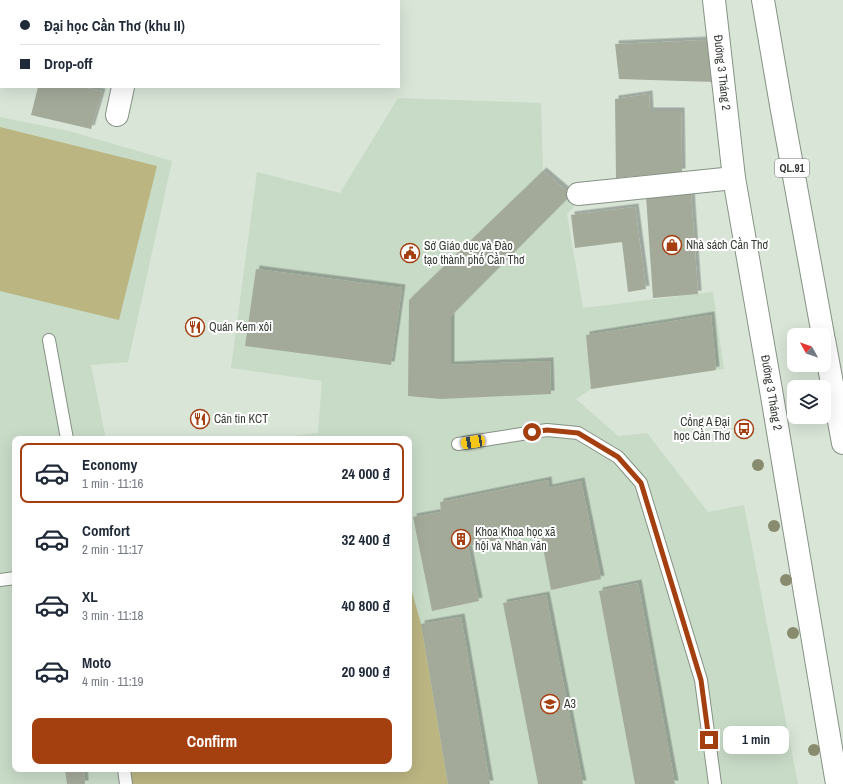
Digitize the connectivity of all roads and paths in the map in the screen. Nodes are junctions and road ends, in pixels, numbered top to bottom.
1 (714, 0) edge
2 (763, 0) edge
3 (123, 88) edge
4 (117, 115) dead end
5 (734, 178) junction
6 (578, 194) dead end
7 (822, 328) edge
8 (48, 340) dead end
9 (830, 372) edge
10 (66, 436) edge
11 (843, 443) edge
12 (458, 444) dead end
13 (12, 578) edge
14 (0, 580) edge
15 (124, 772) edge
16 (126, 784) edge
17 (715, 784) edge
18 (838, 784) edge

1 - 5 main road, Đường 3 Tháng 2
2 - 7 main road, QL.91
3 - 4 main road
5 - 6 main road
5 - 18 main road, Đường 3 Tháng 2
8 - 10 lane
9 - 11 main road
12 - 17 lane
13 - 14 lane
15 - 16 lane

